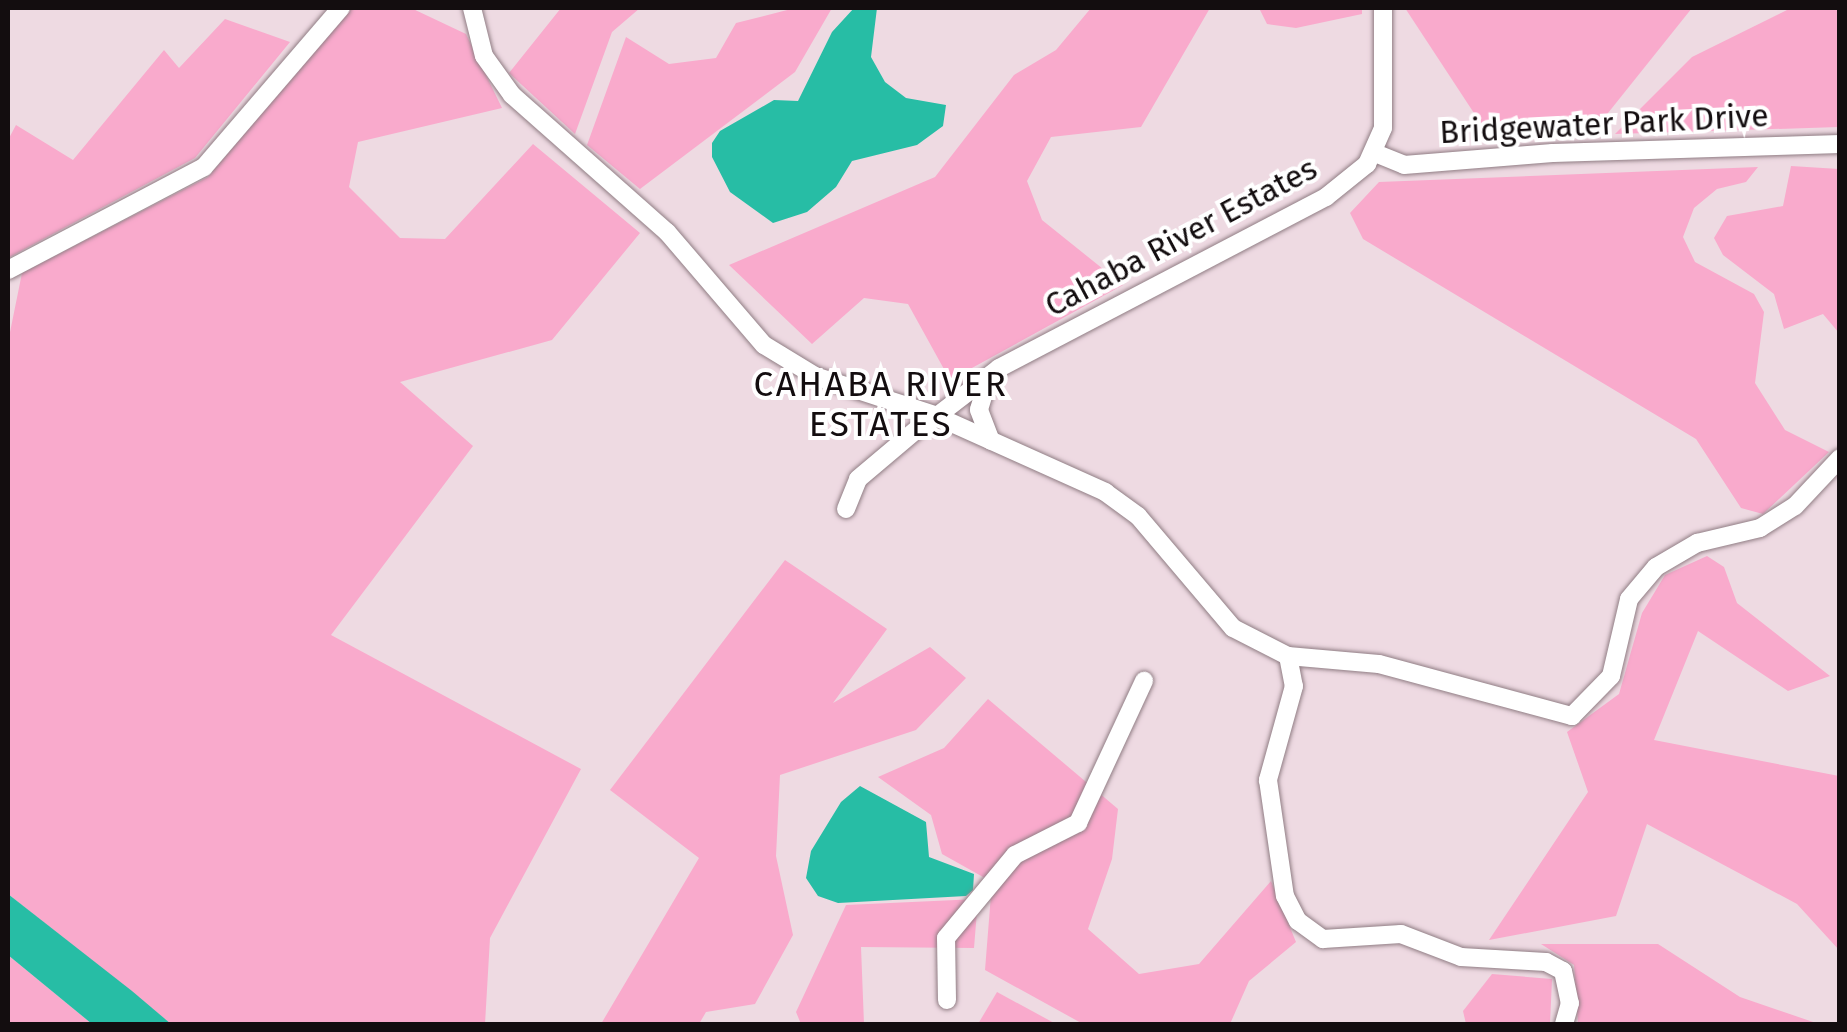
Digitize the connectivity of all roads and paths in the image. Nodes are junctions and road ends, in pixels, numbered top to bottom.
1 (341, 8) edge
2 (472, 8) edge
3 (1383, 8) edge
4 (1840, 144) edge
5 (1375, 153) junction
6 (8, 270) edge
7 (988, 380) junction
8 (936, 416) junction
9 (990, 440) junction
10 (1840, 458) edge
11 (846, 509) dead end
12 (1288, 656) junction
13 (1144, 680) dead end
14 (947, 1000) dead end
15 (1564, 1024) edge

1 - 6 street
2 - 8 street
3 - 5 street
4 - 5 street, Bridgewater Park Drive
5 - 7 street, Cahaba River Estates
7 - 8 street, Cahaba River Estates
7 - 9 street
8 - 9 street
8 - 11 street, Cahaba River Estates
9 - 12 street
10 - 12 street
12 - 15 street
13 - 14 street

